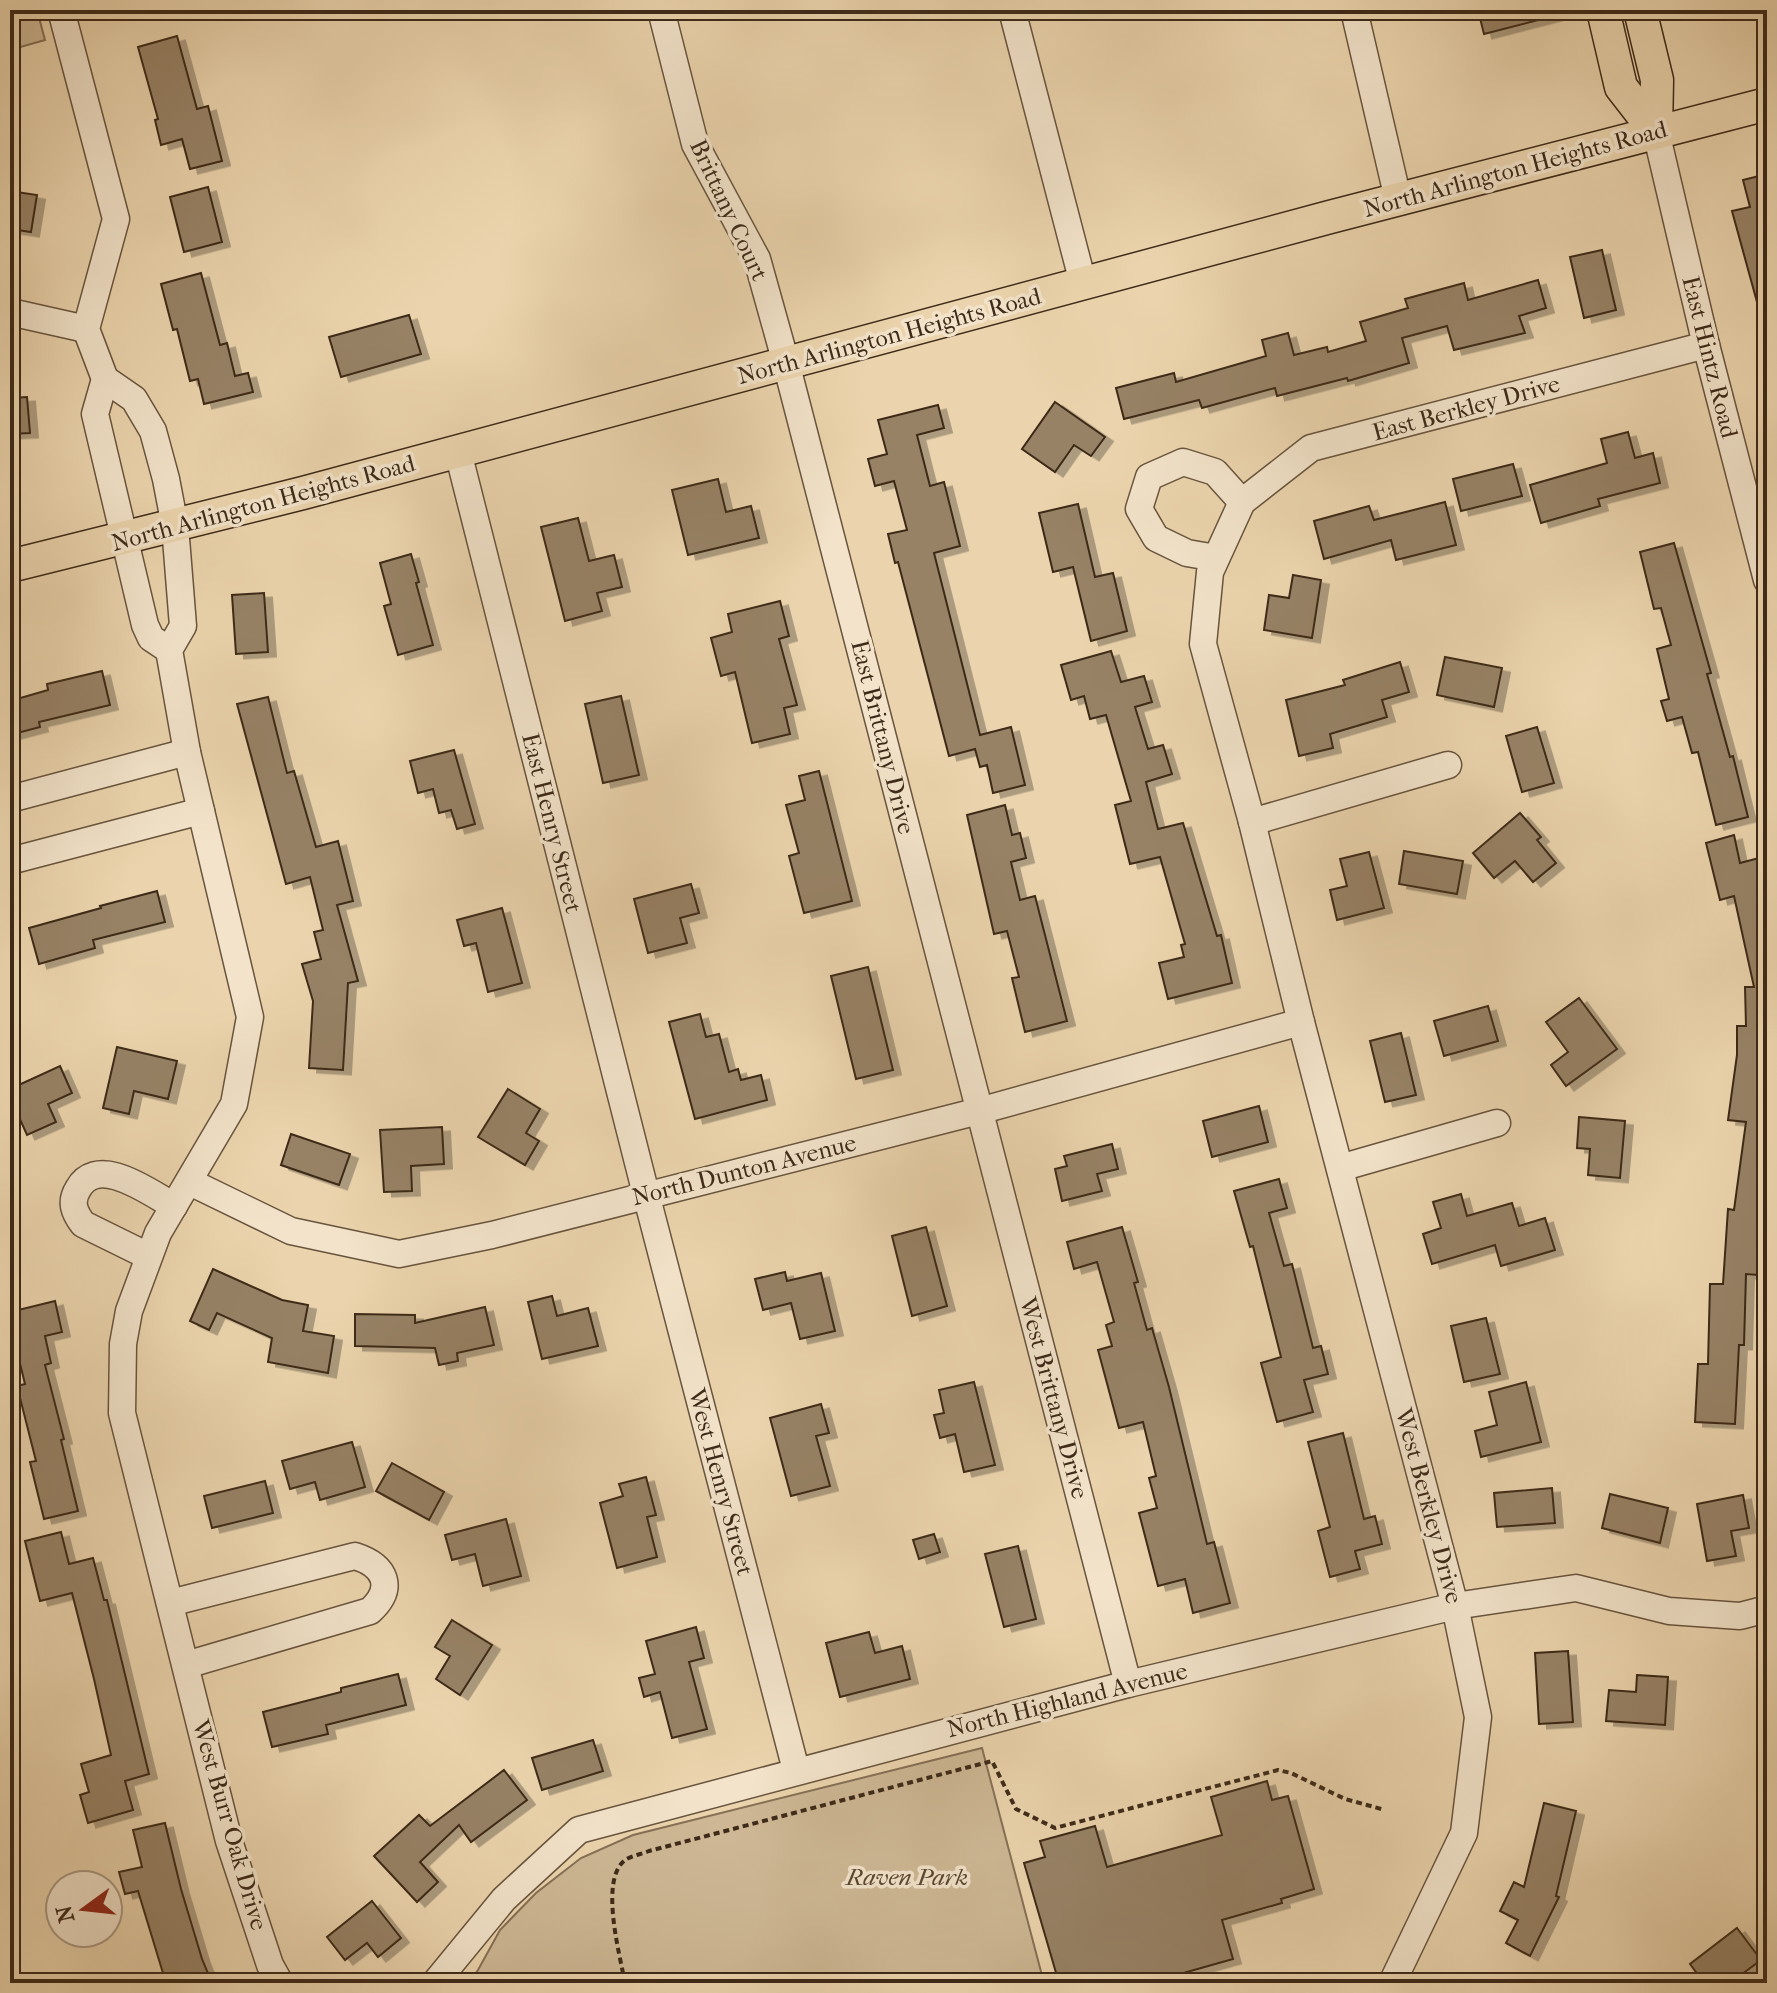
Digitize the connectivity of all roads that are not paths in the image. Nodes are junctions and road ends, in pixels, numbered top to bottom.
1 (61, 10) edge
2 (661, 10) edge
3 (1012, 10) edge
4 (1354, 10) edge
5 (1603, 10) edge
6 (1640, 10) edge
7 (1767, 104) edge
8 (1656, 132) junction
9 (1398, 199) junction
10 (1083, 283) junction
11 (10, 312) edge
12 (86, 329) junction
13 (1706, 345) junction
14 (786, 363) junction
15 (105, 379) junction
16 (458, 452) junction
17 (1242, 502) junction
18 (175, 526) junction
19 (123, 539) junction
20 (1216, 558) junction
21 (10, 566) edge
22 (1767, 580) edge
23 (169, 650) junction
24 (187, 752) junction
25 (1448, 765) dead end
26 (10, 799) edge
27 (201, 811) junction
28 (1252, 822) junction
29 (10, 861) edge
30 (1301, 1022) junction
31 (979, 1111) junction
32 (1497, 1123) dead end
33 (1340, 1168) junction
34 (190, 1182) junction
35 (646, 1194) junction
36 (174, 1206) junction
37 (148, 1256) junction
38 (170, 1603) junction
39 (1455, 1606) junction
40 (1767, 1609) edge
41 (186, 1665) junction
42 (1128, 1684) junction
43 (796, 1770) junction
44 (280, 1983) edge
45 (435, 1983) edge
46 (1392, 1983) edge

1 - 12 street
2 - 14 street, Brittany Court
3 - 10 street
4 - 9 street
5 - 8 main road, East Hintz Road
6 - 8 main road, East Hintz Road
7 - 8 main road, North Arlington Heights Road
8 - 9 main road, North Arlington Heights Road
8 - 13 street, East Hintz Road
9 - 10 main road, North Arlington Heights Road
10 - 14 main road, North Arlington Heights Road
11 - 12 street
12 - 15 street
13 - 17 street, East Berkley Drive
13 - 22 street, East Hintz Road
14 - 16 main road, North Arlington Heights Road
14 - 31 street, East Brittany Drive
15 - 18 street
15 - 19 street
16 - 18 main road, North Arlington Heights Road
16 - 35 street, East Henry Street
17 - 20 street, East Berkley Drive
17 - 20 street
18 - 19 main road, North Arlington Heights Road
18 - 23 street
19 - 21 main road, North Arlington Heights Road
19 - 23 street
20 - 28 street, East Berkley Drive
23 - 24 street, West Burr Oak Drive
24 - 26 street
24 - 27 street, West Burr Oak Drive
25 - 28 street
27 - 29 street
27 - 34 street, West Burr Oak Drive
28 - 30 street, East Berkley Drive
30 - 31 street, North Dunton Avenue
30 - 33 street, West Berkley Drive
31 - 35 street, North Dunton Avenue
31 - 42 street, West Brittany Drive
32 - 33 street
33 - 39 street, West Berkley Drive
34 - 35 street, North Dunton Avenue
34 - 36 street, West Burr Oak Drive
35 - 43 street, West Henry Street
36 - 37 street, West Burr Oak Drive
36 - 37 street
37 - 38 street, West Burr Oak Drive
38 - 41 street, West Burr Oak Drive
38 - 41 street
39 - 40 street, North Highland Avenue
39 - 42 street, North Highland Avenue
39 - 46 street, West Berkley Drive
41 - 44 street, West Burr Oak Drive
42 - 43 street, North Highland Avenue
43 - 45 street, North Highland Avenue

